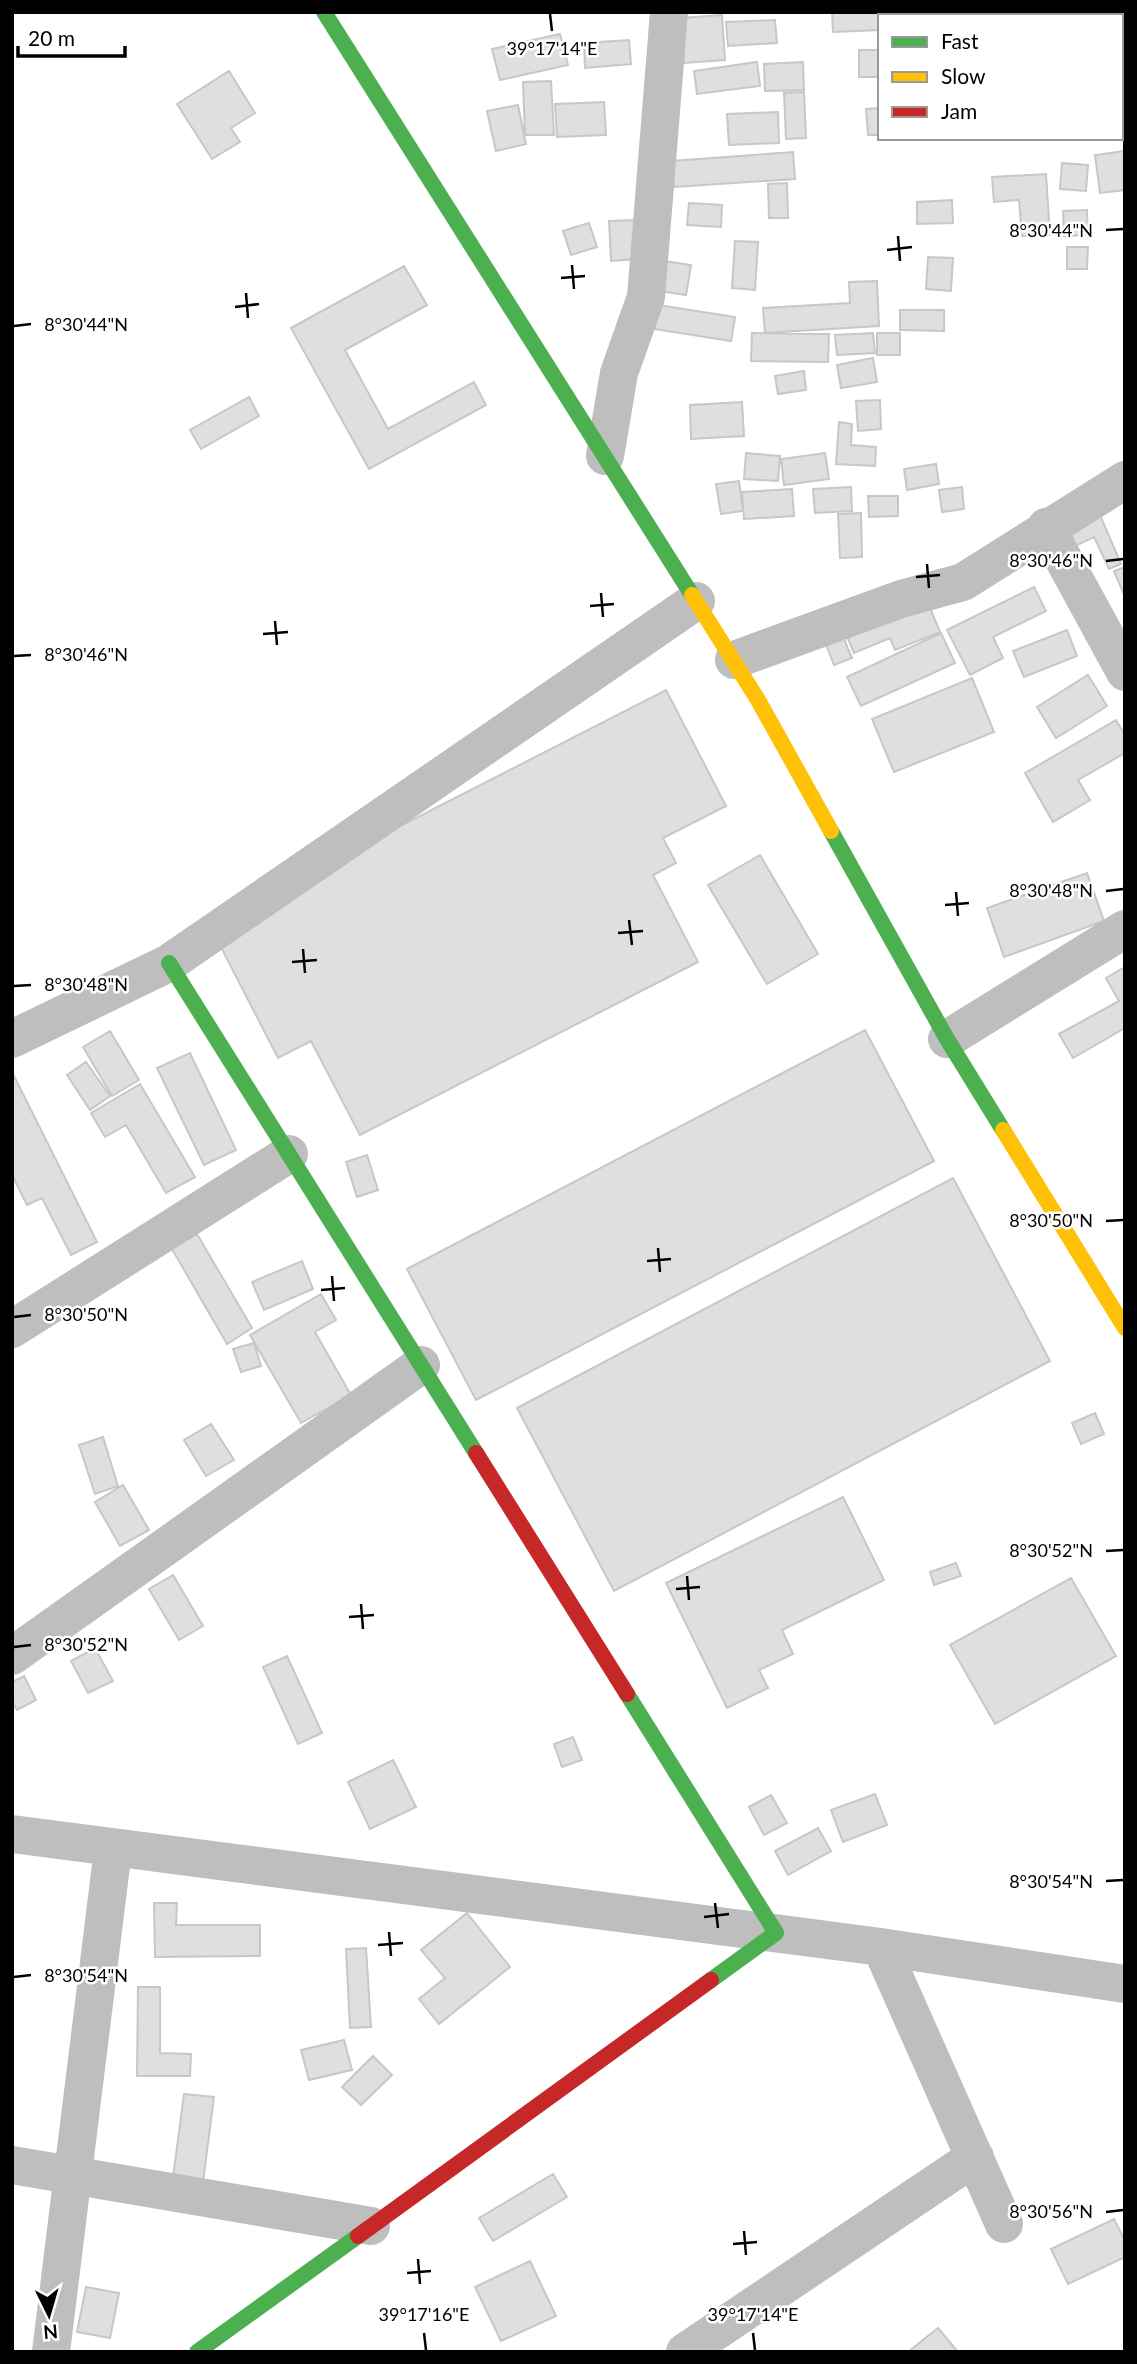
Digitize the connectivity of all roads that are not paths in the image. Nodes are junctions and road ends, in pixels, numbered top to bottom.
1 (324, 12) edge
2 (670, 12) edge
3 (605, 456) junction
4 (1125, 480) edge
5 (1046, 527) junction
6 (696, 601) junction
7 (733, 660) junction
8 (1125, 672) edge
9 (1125, 929) edge
10 (169, 963) junction
11 (12, 1040) edge
12 (947, 1040) junction
13 (289, 1153) junction
14 (1125, 1328) edge
15 (12, 1329) edge
16 (421, 1365) junction
17 (12, 1656) edge
18 (12, 1835) edge
19 (113, 1849) junction
20 (776, 1933) junction
21 (881, 1947) junction
22 (1125, 1984) edge
23 (975, 2157) junction
24 (12, 2165) edge
25 (73, 2175) junction
26 (1004, 2224) dead end
27 (370, 2226) junction
28 (51, 2352) edge
29 (197, 2352) edge
30 (685, 2352) edge

1 - 3 street
2 - 3 street
3 - 6 street
4 - 5 street
5 - 7 street
5 - 8 street
6 - 7 street
6 - 10 street
7 - 12 street
9 - 12 street
10 - 11 street
10 - 13 street
12 - 14 street
13 - 15 street
13 - 16 street
16 - 17 street
16 - 20 street
18 - 19 street
19 - 20 street
19 - 25 street
20 - 21 street
20 - 27 street
21 - 22 street
21 - 23 street
23 - 26 street
23 - 30 street
24 - 25 street
25 - 27 street
25 - 28 street
27 - 29 street

